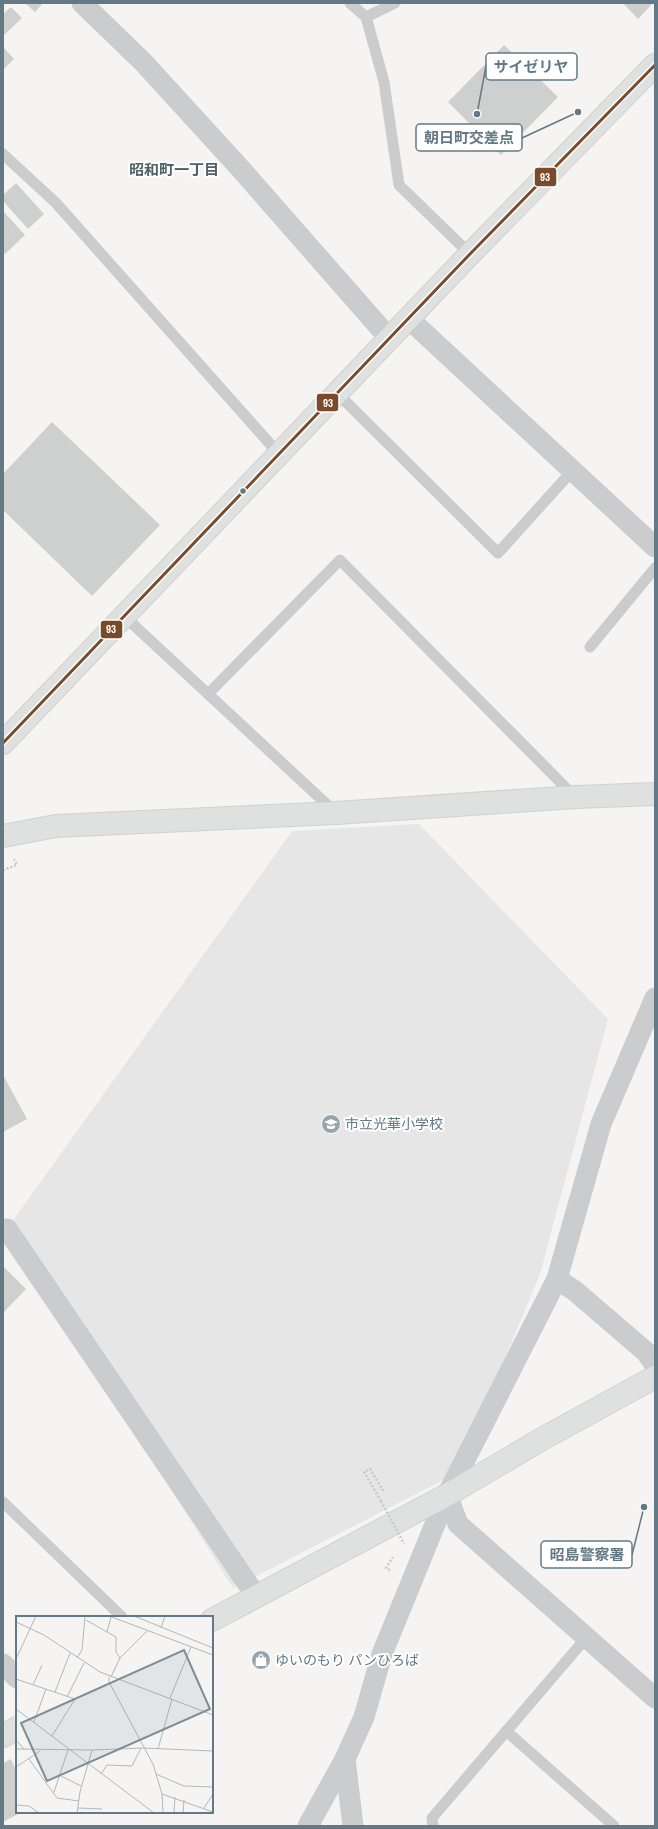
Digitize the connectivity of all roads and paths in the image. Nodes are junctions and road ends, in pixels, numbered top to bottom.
1 (82, 3) edge
2 (350, 3) edge
3 (395, 3) edge
4 (366, 17) junction
5 (652, 73) edge
6 (3, 154) edge
7 (470, 254) junction
8 (408, 318) junction
9 (389, 338) junction
10 (338, 393) junction
11 (279, 454) junction
12 (574, 470) junction
13 (655, 547) edge
14 (655, 568) edge
15 (124, 616) junction
16 (590, 647) dead end
17 (209, 693) junction
18 (3, 743) edge
19 (655, 794) edge
20 (576, 797) junction
21 (336, 813) junction
22 (3, 836) edge
23 (17, 865) dead end
24 (3, 870) edge
25 (655, 998) edge
26 (3, 1234) edge
27 (557, 1279) junction
28 (655, 1365) edge
29 (655, 1377) edge
30 (384, 1492) dead end
31 (447, 1494) junction
32 (3, 1502) edge
33 (404, 1544) dead end
34 (256, 1596) junction
35 (121, 1616) edge
36 (213, 1619) edge
37 (586, 1638) junction
38 (3, 1664) edge
39 (16, 1677) edge
40 (654, 1695) edge
41 (16, 1729) edge
42 (506, 1731) junction
43 (3, 1736) edge
44 (345, 1758) junction
45 (308, 1826) edge
46 (353, 1826) edge
47 (433, 1826) edge
48 (614, 1826) edge

1 - 9 street
2 - 4 lane
3 - 4 lane
4 - 7 lane
5 - 7 street
6 - 11 lane
7 - 8 street
8 - 9 street
8 - 12 street
9 - 10 street
10 - 11 street
10 - 12 lane
11 - 15 street
12 - 13 street
14 - 16 lane
15 - 17 lane
15 - 18 street
17 - 20 lane
17 - 21 lane
19 - 20 street
20 - 21 street
21 - 22 street
23 - 24 path
25 - 27 street
26 - 34 street
27 - 28 street
27 - 31 street
29 - 31 street
30 - 33 path, bridge
31 - 34 street
31 - 37 street
31 - 44 street
32 - 35 lane
34 - 36 street
37 - 40 street
37 - 42 lane
38 - 39 street
41 - 43 street
42 - 47 lane
42 - 48 lane
44 - 45 street
44 - 46 street

